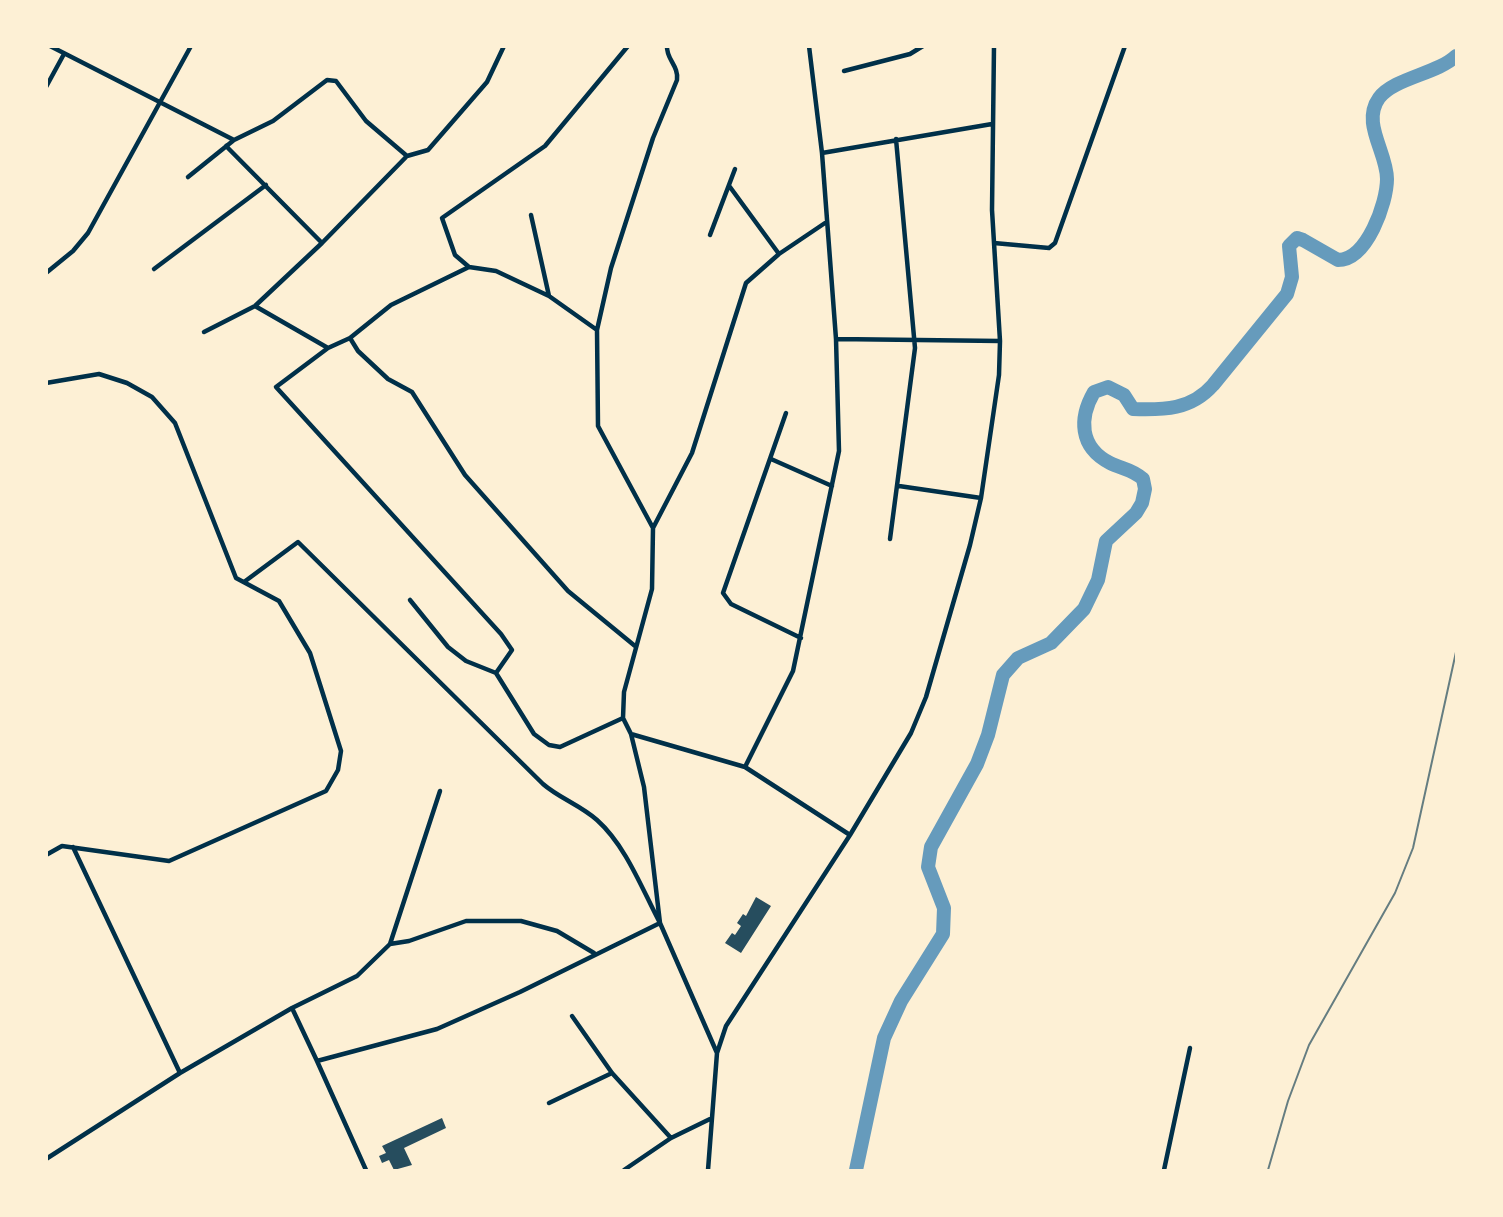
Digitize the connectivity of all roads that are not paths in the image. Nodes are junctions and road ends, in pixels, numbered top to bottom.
1 (50, 46) edge
2 (191, 46) edge
3 (504, 46) edge
4 (628, 46) edge
5 (661, 46) edge
6 (809, 46) edge
7 (923, 46) edge
8 (994, 46) edge
9 (1125, 46) edge
10 (667, 49) edge
11 (64, 54) junction
12 (844, 70) dead end
13 (46, 87) edge
14 (163, 103) junction
15 (992, 124) junction
16 (896, 139) junction
17 (234, 140) junction
18 (226, 146) junction
19 (822, 153) junction
20 (407, 156) junction
21 (735, 169) dead end
22 (188, 177) dead end
23 (266, 185) junction
24 (730, 188) junction
25 (531, 215) dead end
26 (825, 222) junction
27 (710, 235) dead end
28 (322, 243) junction
29 (994, 243) junction
30 (779, 254) junction
31 (469, 267) junction
32 (154, 269) dead end
33 (46, 273) edge
34 (549, 296) junction
35 (255, 306) junction
36 (597, 330) junction
37 (204, 332) dead end
38 (350, 338) junction
39 (915, 338) junction
40 (836, 339) junction
41 (1000, 341) junction
42 (328, 348) junction
43 (46, 383) edge
44 (786, 413) dead end
45 (771, 459) junction
46 (832, 486) junction
47 (899, 486) junction
48 (981, 498) junction
49 (653, 528) junction
50 (890, 539) dead end
51 (244, 582) junction
52 (410, 600) dead end
53 (801, 638) junction
54 (635, 646) junction
55 (496, 673) junction
56 (623, 718) junction
57 (631, 734) junction
58 (745, 767) junction
59 (440, 790) dead end
60 (850, 835) junction
61 (73, 847) junction
62 (46, 855) edge
63 (660, 922) junction
64 (390, 944) junction
65 (594, 953) junction
66 (292, 1008) junction
67 (572, 1016) dead end
68 (1190, 1048) dead end
69 (717, 1053) junction
70 (317, 1060) junction
71 (180, 1073) junction
72 (612, 1073) junction
73 (549, 1103) dead end
74 (710, 1119) junction
75 (671, 1138) junction
76 (46, 1159) edge
77 (366, 1170) edge
78 (624, 1170) edge
79 (708, 1170) edge
80 (1164, 1170) edge

1 - 11 street
2 - 14 street
3 - 20 street
4 - 31 street
5 - 10 street
6 - 19 street
7 - 12 street
8 - 15 street
9 - 29 street
10 - 36 street
11 - 13 street
11 - 14 street
14 - 17 street
14 - 33 street
15 - 16 street
15 - 29 street
16 - 19 street
16 - 39 street
17 - 18 street
17 - 20 street
18 - 22 street
18 - 23 street
19 - 26 street
20 - 28 street
21 - 24 street
23 - 28 street
23 - 32 street
24 - 27 street
24 - 30 street
25 - 34 street
26 - 30 street
26 - 40 street
28 - 35 street
29 - 41 street
30 - 49 street
31 - 34 street
31 - 38 street
34 - 36 street
35 - 37 street
35 - 42 street
36 - 49 street
38 - 42 street
38 - 54 street
39 - 40 street
39 - 41 street
39 - 47 street
40 - 46 street
41 - 48 street
42 - 55 street
43 - 51 street
44 - 45 street
45 - 46 street
45 - 53 street
46 - 53 street
47 - 48 street
47 - 50 street
48 - 60 street
49 - 54 street
51 - 61 street
51 - 63 street
52 - 55 street
53 - 58 street
54 - 56 street
55 - 56 street
56 - 57 street
57 - 58 street
57 - 63 street
58 - 60 street
59 - 64 street
60 - 69 street
61 - 62 street
61 - 71 street
63 - 65 street
63 - 69 street
64 - 65 street
64 - 66 street
65 - 70 street
66 - 70 street
66 - 71 street
67 - 72 street
68 - 80 street
69 - 74 street
70 - 77 street
71 - 76 street
72 - 73 street
72 - 75 street
74 - 75 street
74 - 79 street
75 - 78 street

